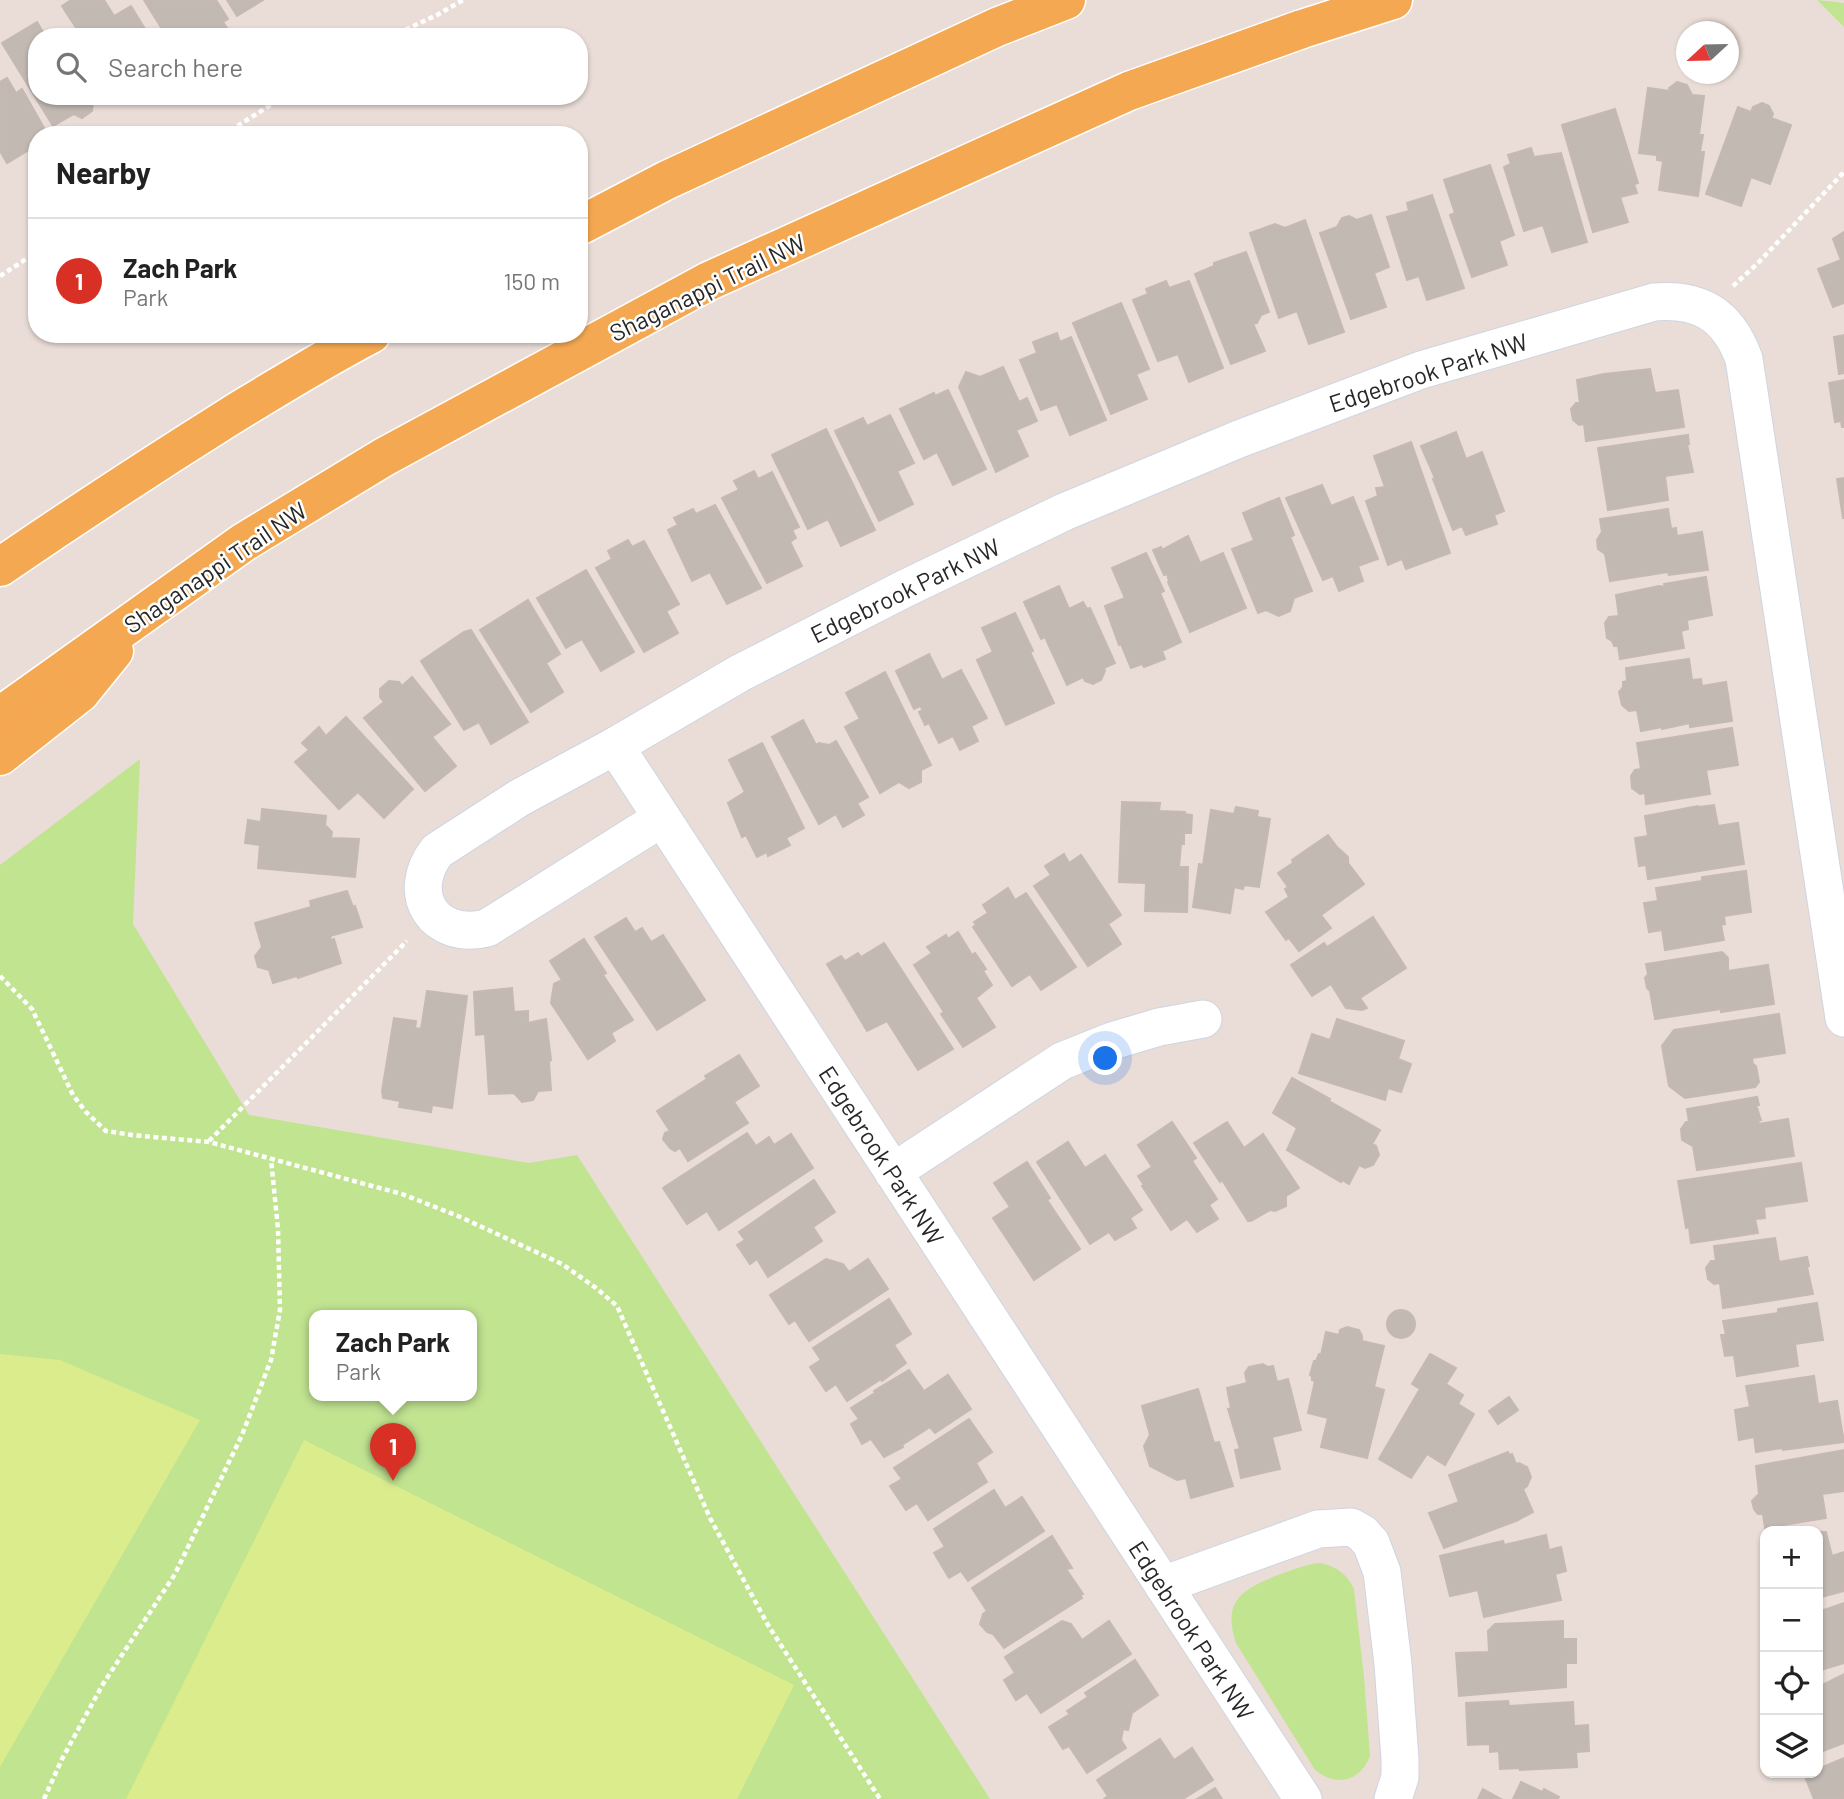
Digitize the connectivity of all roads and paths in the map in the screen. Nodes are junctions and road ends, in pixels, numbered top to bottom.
1 (463, 0) edge
2 (1066, 0) edge
3 (1393, 0) edge
4 (409, 28) edge
5 (271, 105) edge
6 (237, 126) edge
7 (1844, 172) edge
8 (588, 221) edge
9 (28, 258) edge
10 (0, 275) edge
11 (1706, 310) junction
12 (353, 343) edge
13 (0, 567) edge
14 (140, 618) junction
15 (0, 716) edge
16 (615, 746) junction
17 (0, 756) edge
18 (662, 818) junction
19 (432, 915) junction
20 (0, 976) edge
21 (1844, 1018) edge
22 (1203, 1020) dead end
23 (209, 1142) junction
24 (271, 1159) junction
25 (893, 1172) junction
26 (1163, 1586) junction
27 (44, 1799) edge
28 (880, 1799) edge
29 (1303, 1799) edge
30 (1393, 1799) edge

1 - 4 path
2 - 8 main road
3 - 14 main road, Shaganappi Trail NW
5 - 6 path
7 - 11 path
9 - 10 path
11 - 16 street, Edgebrook Park NW
11 - 21 street, Edgebrook Park NW
12 - 13 main road
14 - 15 main road, Shaganappi Trail NW
14 - 17 main road
16 - 18 street, Edgebrook Park NW
16 - 19 street
18 - 19 street
18 - 25 street, Edgebrook Park NW
19 - 23 path
20 - 23 path
22 - 25 street
23 - 24 path
24 - 27 path
24 - 28 path
25 - 26 street, Edgebrook Park NW
26 - 29 street, Edgebrook Park NW
26 - 30 street

